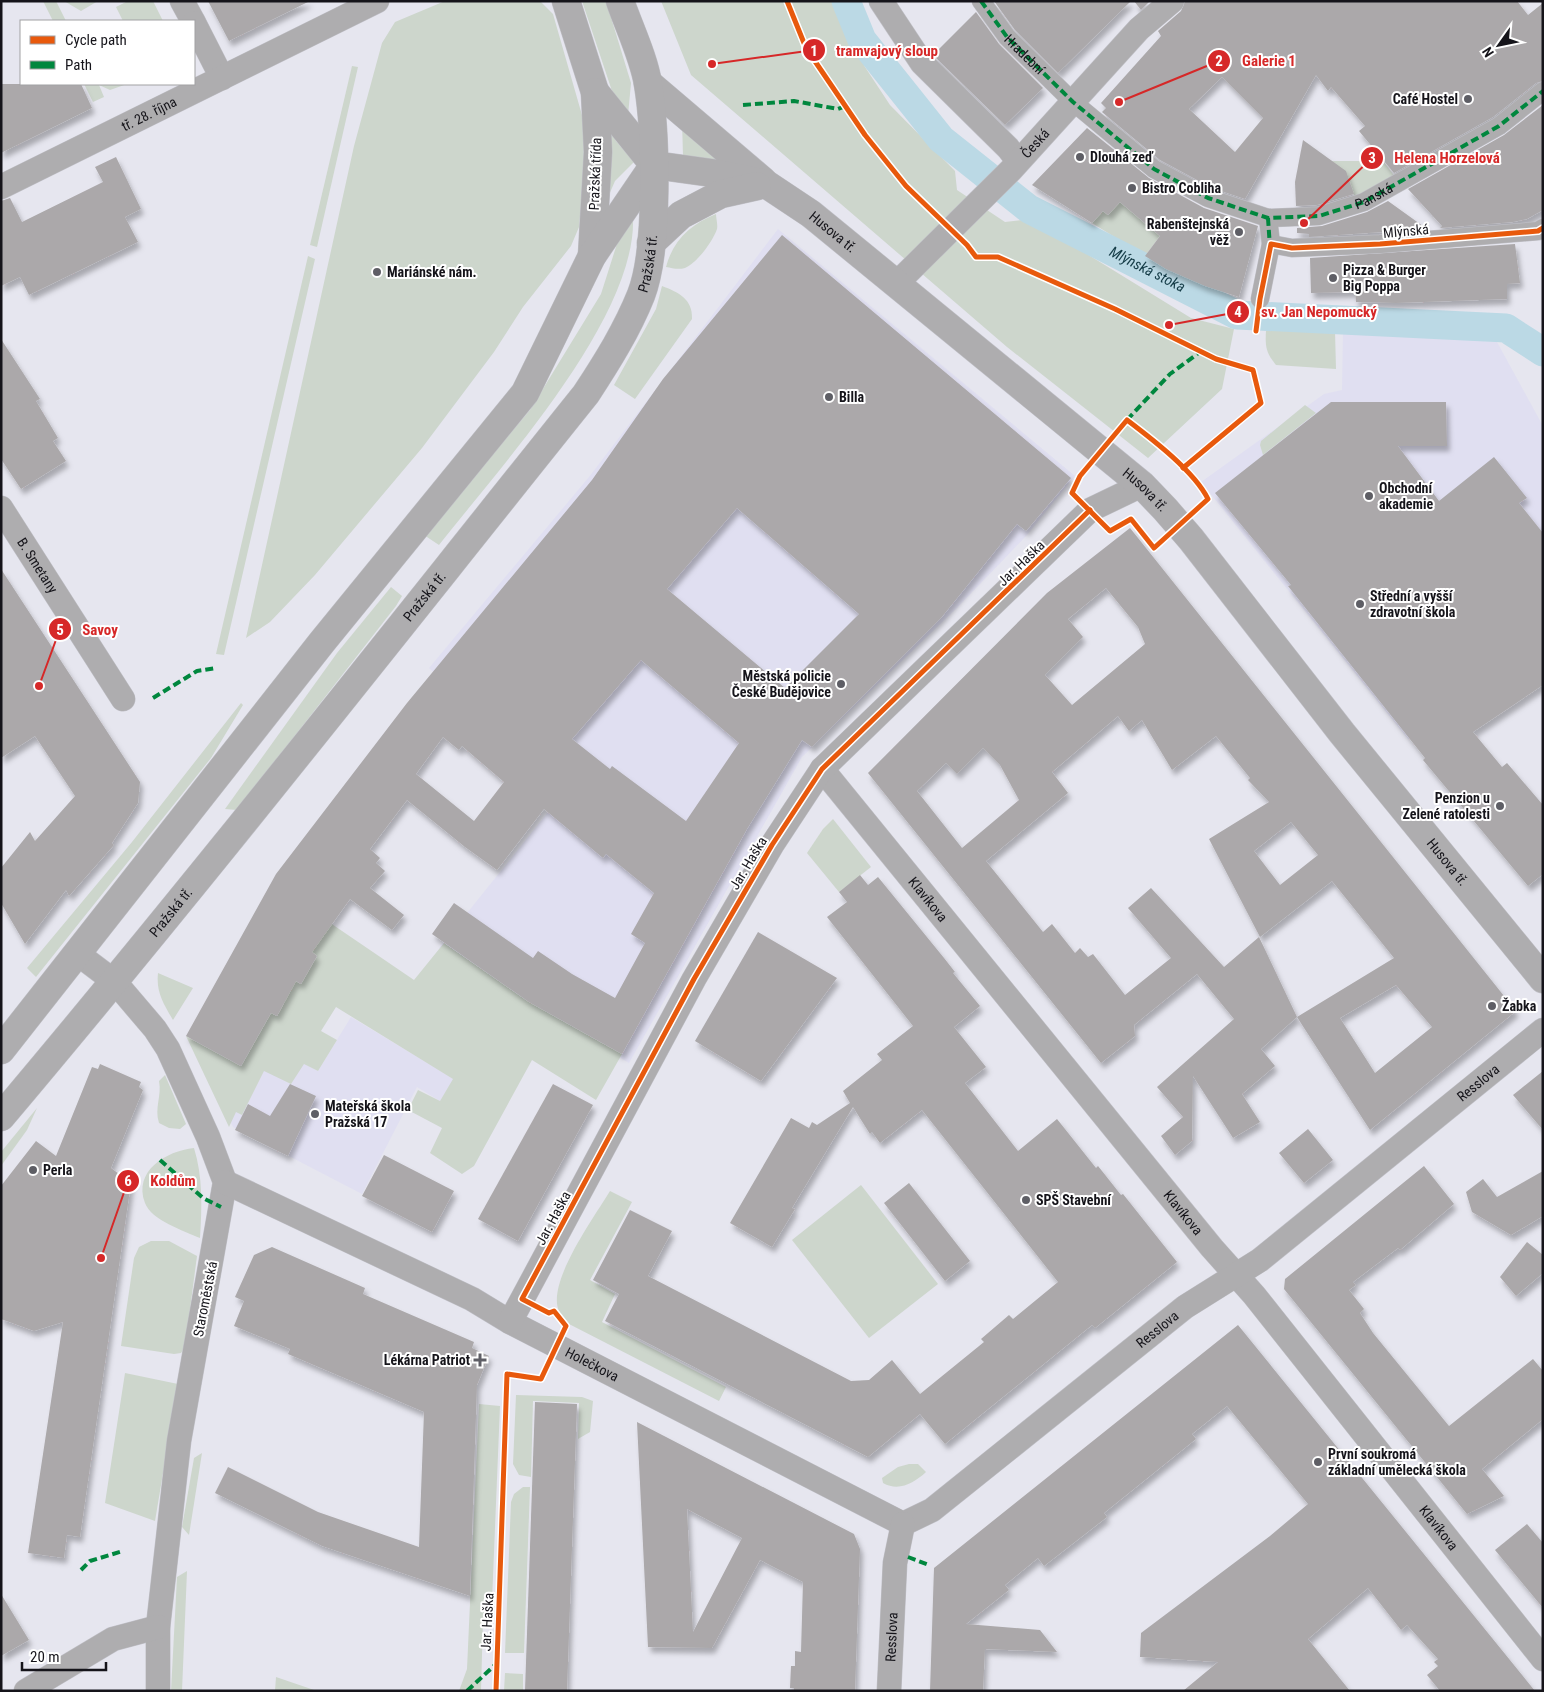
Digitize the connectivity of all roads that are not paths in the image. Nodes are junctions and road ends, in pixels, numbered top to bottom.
1 (182, 1) edge
2 (377, 1) edge
3 (566, 1) edge
4 (620, 1) edge
5 (881, 1) edge
6 (981, 1) edge
7 (1172, 1) edge
8 (192, 20) edge
9 (195, 26) edge
10 (222, 78) junction
11 (648, 83) junction
12 (1543, 91) edge
13 (595, 92) junction
14 (1073, 102) junction
15 (654, 165) junction
16 (1015, 166) junction
17 (766, 184) junction
18 (1, 187) edge
19 (1268, 218) junction
20 (1543, 228) edge
21 (651, 243) junction
22 (1271, 244) junction
23 (592, 256) junction
24 (896, 284) junction
25 (1260, 299) dead end
26 (1142, 485) junction
27 (1, 508) edge
28 (123, 699) dead end
29 (822, 769) junction
30 (78, 954) junction
31 (1543, 980) edge
32 (115, 982) junction
33 (1543, 1030) edge
34 (1, 1050) edge
35 (1, 1118) edge
36 (225, 1182) junction
37 (1236, 1275) junction
38 (510, 1322) junction
39 (903, 1524) junction
40 (158, 1626) junction
41 (1543, 1659) edge
42 (26, 1691) edge
43 (158, 1691) edge
44 (889, 1691) edge

1 - 8 street
2 - 10 street, tř. 28. října
3 - 13 street
4 - 11 street, Pražská tř.
5 - 16 street
6 - 14 street, Hradební
7 - 14 street, Česká
9 - 10 street
10 - 18 street, tř. 28. října
11 - 15 street, Pražská tř.
11 - 17 street
12 - 19 street, Panská
13 - 15 street
13 - 23 street, Pražská třída
14 - 16 street, Česká
14 - 19 street, Panská
15 - 17 street, Husova tř.
15 - 21 street, Pražská tř.
15 - 23 street
16 - 24 street, Česká
17 - 21 street
17 - 24 street, Husova tř.
19 - 22 street
20 - 22 street, Mlýnská
21 - 32 street, Pražská tř.
22 - 25 street
23 - 30 street
24 - 26 street, Husova tř.
26 - 29 street, Jar. Haška
26 - 31 street, Husova tř.
27 - 28 street, B. Smetany
29 - 37 street, Klavíkova
29 - 38 street, Jar. Haška
30 - 32 street
30 - 34 street
32 - 35 street, Pražská tř.
32 - 36 street
33 - 37 street, Resslova
36 - 38 street, Holečkova
36 - 40 street, Staroměstská
37 - 39 street, Resslova
37 - 41 street, Klavíkova
38 - 39 street, Holečkova
39 - 44 street, Resslova
40 - 42 street
40 - 43 street, Staroměstská

